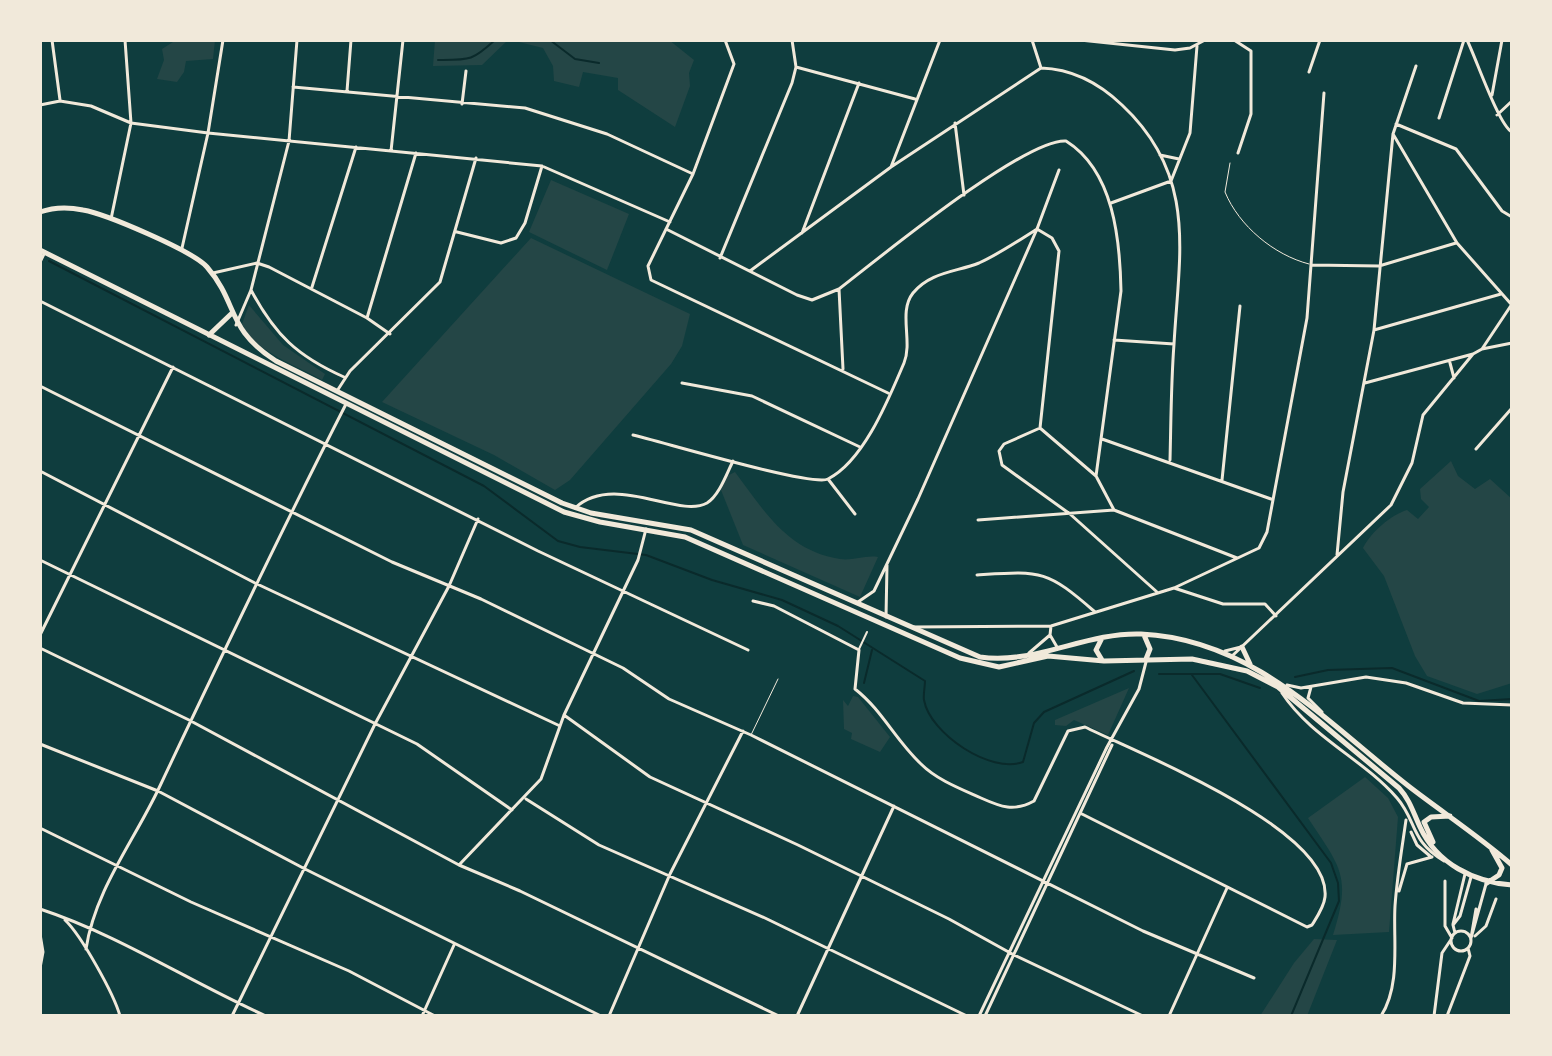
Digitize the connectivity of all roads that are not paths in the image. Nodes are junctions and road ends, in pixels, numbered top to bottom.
1 (52, 40) edge
2 (125, 40) edge
3 (223, 40) edge
4 (297, 40) edge
5 (351, 40) edge
6 (403, 40) edge
7 (725, 40) edge
8 (792, 40) edge
9 (940, 40) edge
10 (1032, 40) edge
11 (1080, 40) edge
12 (1149, 40) edge
13 (1205, 40) edge
14 (1234, 40) edge
15 (1320, 40) edge
16 (1466, 40) edge
17 (1502, 40) edge
18 (1197, 46) junction
19 (1155, 49) junction
20 (1416, 66) dead end
21 (796, 67) junction
22 (1041, 68) junction
23 (466, 71) dead end
24 (1309, 72) dead end
25 (859, 83) junction
26 (293, 87) junction
27 (347, 91) junction
28 (1324, 93) dead end
29 (1492, 95) junction
30 (398, 98) junction
31 (915, 99) junction
32 (60, 101) junction
33 (1512, 101) edge
34 (462, 104) junction
35 (40, 105) edge
36 (1497, 115) junction
37 (1439, 118) dead end
38 (131, 123) junction
39 (955, 123) junction
40 (1396, 124) junction
41 (1512, 132) edge
42 (208, 133) junction
43 (1393, 134) junction
44 (289, 141) junction
45 (356, 147) junction
46 (391, 151) junction
47 (416, 153) junction
48 (1238, 153) dead end
49 (1158, 155) junction
50 (476, 158) junction
51 (1179, 159) junction
52 (1230, 163) dead end
53 (542, 166) junction
54 (891, 167) junction
55 (1059, 170) dead end
56 (693, 174) junction
57 (1171, 181) junction
58 (964, 196) junction
59 (1109, 204) junction
60 (41, 212) edge
61 (1512, 217) edge
62 (111, 219) junction
63 (670, 222) junction
64 (666, 229) junction
65 (1037, 229) junction
66 (457, 232) junction
67 (802, 233) junction
68 (1457, 243) junction
69 (181, 250) junction
70 (42, 251) edge
71 (720, 258) junction
72 (40, 262) edge
73 (257, 263) junction
74 (1312, 265) junction
75 (1379, 266) junction
76 (750, 271) junction
77 (212, 274) junction
78 (312, 287) junction
79 (839, 289) junction
80 (251, 290) junction
81 (1501, 294) junction
82 (40, 301) edge
83 (1512, 304) edge
84 (1240, 306) dead end
85 (231, 314) junction
86 (367, 318) junction
87 (236, 325) junction
88 (1374, 330) junction
89 (390, 334) junction
90 (208, 336) junction
91 (1113, 340) junction
92 (1512, 343) edge
93 (1174, 344) junction
94 (1482, 349) junction
95 (1473, 354) junction
96 (1449, 362) junction
97 (173, 366) junction
98 (843, 369) junction
99 (345, 377) junction
100 (1454, 378) junction
101 (682, 383) dead end
102 (1363, 384) junction
103 (40, 386) edge
104 (337, 391) junction
105 (888, 393) junction
106 (345, 406) junction
107 (1512, 408) edge
108 (1040, 428) junction
109 (633, 435) dead end
110 (140, 436) junction
111 (1102, 439) junction
112 (326, 443) junction
113 (860, 447) junction
114 (1476, 449) dead end
115 (734, 460) junction
116 (1170, 460) junction
117 (40, 471) edge
118 (1096, 476) junction
119 (828, 479) junction
120 (1222, 480) junction
121 (1271, 499) junction
122 (104, 503) junction
123 (575, 508) junction
124 (291, 509) junction
125 (1114, 510) junction
126 (855, 514) dead end
127 (1070, 514) junction
128 (478, 519) junction
129 (978, 520) dead end
130 (646, 529) junction
131 (1337, 555) junction
132 (1237, 558) junction
133 (40, 560) edge
134 (887, 561) junction
135 (68, 574) junction
136 (977, 575) dead end
137 (255, 583) junction
138 (877, 585) junction
139 (449, 586) junction
140 (886, 587) junction
141 (1174, 588) junction
142 (624, 590) junction
143 (1157, 592) junction
144 (753, 601) dead end
145 (855, 604) junction
146 (1095, 612) junction
147 (1276, 616) junction
148 (886, 617) junction
149 (1051, 626) junction
150 (910, 628) junction
151 (867, 632) dead end
152 (1144, 634) junction
153 (40, 635) edge
154 (1050, 635) junction
155 (1103, 637) junction
156 (1243, 646) junction
157 (1057, 647) junction
158 (40, 648) edge
159 (860, 648) junction
160 (223, 649) junction
161 (748, 650) dead end
162 (1217, 652) junction
163 (592, 656) junction
164 (1022, 657) junction
165 (1231, 657) junction
166 (409, 658) junction
167 (1146, 659) junction
168 (1202, 660) junction
169 (1104, 661) junction
170 (1250, 665) junction
171 (778, 679) dead end
172 (1287, 685) junction
173 (1314, 685) junction
174 (1278, 687) junction
175 (1512, 705) edge
176 (564, 715) junction
177 (189, 720) junction
178 (375, 724) junction
179 (1335, 724) junction
180 (560, 726) junction
181 (743, 731) junction
182 (751, 735) junction
183 (1113, 741) junction
184 (40, 744) edge
185 (158, 791) junction
186 (526, 799) junction
187 (337, 800) junction
188 (705, 803) junction
189 (894, 806) junction
190 (512, 810) junction
191 (1082, 814) junction
192 (1406, 816) junction
193 (1451, 816) junction
194 (40, 828) edge
195 (1411, 828) junction
196 (1488, 844) junction
197 (1440, 852) junction
198 (1432, 857) junction
199 (459, 865) junction
200 (1512, 865) edge
201 (117, 866) junction
202 (1453, 866) junction
203 (305, 869) junction
204 (670, 874) junction
205 (1468, 875) junction
206 (863, 876) junction
207 (1445, 881) dead end
208 (1046, 882) junction
209 (1486, 883) junction
210 (1512, 885) edge
211 (1227, 888) junction
212 (1496, 899) dead end
213 (40, 909) edge
214 (1476, 909) dead end
215 (1395, 910) junction
216 (62, 916) junction
217 (91, 926) junction
218 (1455, 933) junction
219 (40, 934) edge
220 (273, 938) junction
221 (1452, 938) junction
222 (1471, 938) junction
223 (454, 945) junction
224 (639, 947) junction
225 (830, 948) junction
226 (1468, 948) junction
227 (86, 949) junction
228 (1012, 954) junction
229 (1200, 954) junction
230 (40, 968) edge
231 (1254, 978) dead end
232 (238, 1004) junction
233 (423, 1014) edge
234 (120, 1016) edge
235 (232, 1016) edge
236 (266, 1016) edge
237 (435, 1016) edge
238 (601, 1016) edge
239 (609, 1016) edge
240 (779, 1016) edge
241 (797, 1016) edge
242 (967, 1016) edge
243 (979, 1016) edge
244 (985, 1016) edge
245 (1143, 1016) edge
246 (1169, 1016) edge
247 (1381, 1016) edge
248 (1434, 1016) edge
249 (1447, 1016) edge

1 - 32 street
2 - 38 street
3 - 42 street
4 - 26 street
5 - 27 street
6 - 30 street
7 - 56 street
8 - 21 street
9 - 31 street
10 - 22 street
11 - 19 street
12 - 19 street
13 - 18 street
14 - 48 street
15 - 24 street
16 - 29 street
16 - 37 street
17 - 29 street
18 - 19 street
18 - 51 street
20 - 40 street
21 - 25 street
21 - 71 street
22 - 39 street
22 - 49 street
23 - 34 street
25 - 31 street
25 - 67 street
26 - 27 street
26 - 44 street
27 - 30 street
28 - 74 street
29 - 36 street
30 - 34 street
30 - 46 street
31 - 54 street
32 - 35 street
32 - 38 street
33 - 36 street
34 - 56 street
36 - 41 street
38 - 42 street
38 - 62 street
39 - 54 street
39 - 58 street
40 - 43 street
40 - 61 street
42 - 44 street
42 - 69 street
43 - 68 street
43 - 75 street
44 - 45 street
44 - 73 street
45 - 46 street
45 - 78 street
46 - 47 street
47 - 50 street
47 - 86 street
49 - 51 street
49 - 57 street
50 - 53 street
50 - 66 street
51 - 57 street
52 - 74 lane
53 - 63 street
53 - 66 street
54 - 67 street
55 - 65 street
56 - 63 street
57 - 59 street
57 - 93 street
58 - 59 street
58 - 79 street
59 - 91 street
60 - 62 highway
62 - 69 highway
63 - 64 street
64 - 71 street
64 - 98 street
65 - 105 street
65 - 108 street
65 - 134 street
66 - 89 street
67 - 76 street
68 - 75 street
68 - 81 street
69 - 77 highway
70 - 72 street
70 - 90 highway
71 - 76 street
73 - 77 street
73 - 78 street
73 - 80 street
74 - 75 street
74 - 121 street
75 - 88 street
76 - 79 street
77 - 85 highway
78 - 86 street
79 - 98 street
80 - 87 street
80 - 99 street
81 - 83 street
81 - 88 street
82 - 97 street
83 - 94 street
84 - 120 street
85 - 87 highway
85 - 90 highway
86 - 89 street
87 - 104 highway
88 - 102 street
89 - 99 street
90 - 106 highway
91 - 93 street
91 - 111 street
92 - 94 street
93 - 116 street
94 - 95 street
95 - 96 street
95 - 100 street
96 - 100 street
96 - 102 street
97 - 110 street
97 - 112 street
98 - 105 street
99 - 104 street
100 - 131 street
101 - 113 street
102 - 131 street
103 - 110 street
104 - 123 highway
105 - 113 street
106 - 112 street
106 - 130 highway
107 - 114 street
108 - 118 street
108 - 127 street
109 - 115 street
110 - 122 street
110 - 124 street
111 - 116 street
111 - 118 street
112 - 124 street
112 - 128 street
113 - 119 street
115 - 119 street
115 - 123 street
116 - 120 street
117 - 122 street
118 - 125 street
119 - 126 street
120 - 121 street
121 - 132 street
122 - 135 street
122 - 137 street
123 - 145 highway
124 - 137 street
124 - 139 street
125 - 127 street
125 - 132 street
127 - 129 street
127 - 143 street
128 - 139 street
128 - 142 street
130 - 142 street
130 - 169 highway
131 - 147 street
132 - 141 street
133 - 135 street
134 - 138 street
134 - 140 street
135 - 153 street
135 - 160 street
136 - 146 street
137 - 160 street
137 - 166 street
138 - 140 street
138 - 145 street
139 - 163 street
139 - 166 street
140 - 148 street
141 - 143 street
141 - 147 street
142 - 161 street
142 - 163 street
143 - 146 street
144 - 159 street
145 - 148 highway
146 - 149 street
147 - 156 street
148 - 150 highway
149 - 150 street
149 - 154 street
150 - 164 highway
151 - 159 street
152 - 155 highway
152 - 162 highway
152 - 167 highway
154 - 157 street
154 - 164 street
155 - 157 highway
155 - 169 highway
156 - 162 street
156 - 165 street
156 - 170 highway
157 - 164 highway
158 - 177 street
159 - 183 street
160 - 177 street
160 - 178 street
162 - 165 highway
163 - 176 street
163 - 181 street
165 - 168 highway
165 - 170 highway
166 - 178 street
166 - 180 street
167 - 168 highway
167 - 169 highway
167 - 183 street
168 - 174 highway
170 - 172 highway
171 - 182 lane
172 - 173 street
172 - 179 highway
173 - 175 street
173 - 179 street
174 - 192 street
174 - 197 highway
176 - 180 street
176 - 188 street
177 - 185 street
177 - 187 street
178 - 187 street
178 - 190 street
179 - 193 highway
180 - 186 street
181 - 182 street
181 - 188 street
182 - 189 street
183 - 191 street
183 - 208 street
183 - 211 street
184 - 185 street
185 - 201 street
185 - 203 street
186 - 190 street
186 - 204 street
187 - 199 street
187 - 203 street
188 - 204 street
188 - 206 street
189 - 206 street
189 - 208 street
190 - 199 street
191 - 208 street
191 - 211 street
192 - 195 street
192 - 215 street
193 - 196 highway
193 - 197 highway
194 - 201 street
195 - 198 street
195 - 202 street
196 - 200 highway
196 - 209 highway
197 - 202 highway
198 - 202 street
198 - 215 street
199 - 224 street
201 - 217 street
201 - 220 street
202 - 205 highway
203 - 220 street
203 - 223 street
204 - 224 street
204 - 225 street
205 - 209 highway
205 - 218 street
206 - 225 street
206 - 228 street
207 - 221 street
208 - 228 street
208 - 229 street
209 - 210 highway
209 - 222 street
211 - 229 street
212 - 222 street
213 - 216 street
214 - 222 street
215 - 247 street
216 - 217 street
216 - 227 street
217 - 227 street
217 - 232 street
218 - 221 street
218 - 226 street
219 - 230 street
220 - 232 street
220 - 233 street
221 - 226 street
221 - 248 street
223 - 233 street
223 - 238 street
224 - 239 street
224 - 240 street
225 - 241 street
225 - 242 street
226 - 249 street
227 - 234 street
228 - 243 street
228 - 244 street
228 - 245 street
229 - 231 street
229 - 246 street
232 - 235 street
232 - 236 street
233 - 237 street

